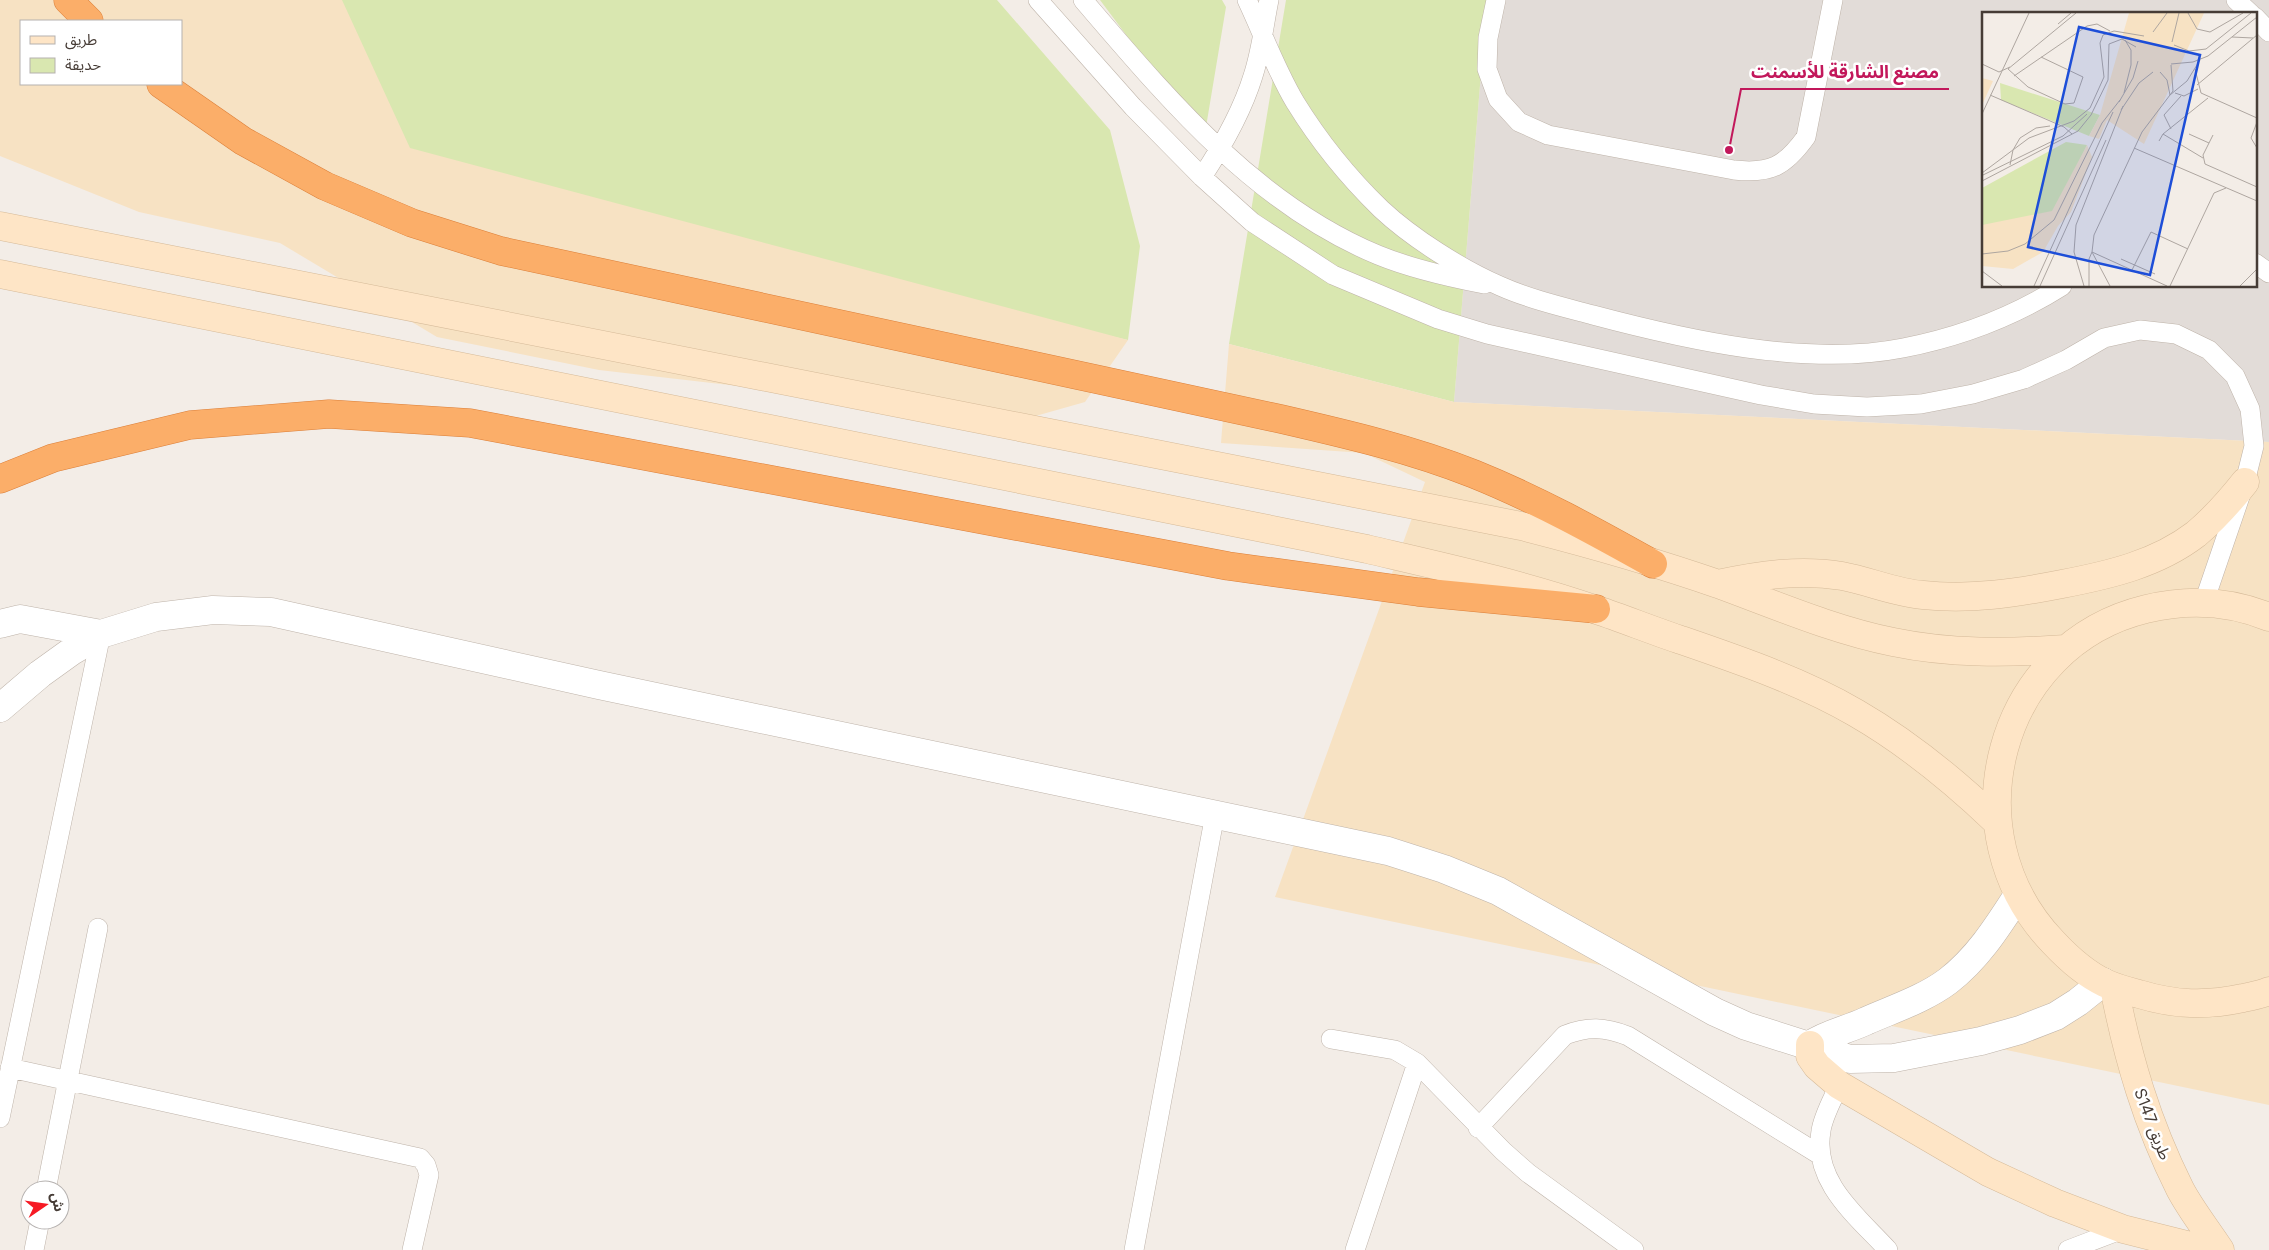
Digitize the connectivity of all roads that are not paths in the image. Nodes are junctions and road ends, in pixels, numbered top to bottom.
1 (68, 0) edge
2 (1038, 0) edge
3 (1083, 0) edge
4 (1247, 0) edge
5 (1268, 0) edge
6 (1496, 0) edge
7 (1833, 0) edge
8 (2236, 0) edge
9 (2249, 12) edge
10 (2256, 18) edge
11 (88, 20) edge
12 (2269, 32) edge
13 (1263, 34) junction
14 (162, 85) edge
15 (1220, 150) junction
16 (1202, 177) junction
17 (0, 226) edge
18 (2256, 264) edge
19 (0, 274) edge
20 (2269, 274) edge
21 (1500, 287) junction
22 (2059, 288) edge
23 (0, 479) edge
24 (2245, 482) junction
25 (1653, 564) junction
26 (1718, 584) junction
27 (2204, 602) junction
28 (1596, 609) junction
29 (2269, 617) edge
30 (0, 624) edge
31 (101, 634) junction
32 (2066, 649) junction
33 (0, 708) edge
34 (1216, 814) junction
35 (1996, 821) junction
36 (2018, 895) junction
37 (98, 928) dead end
38 (2108, 984) junction
39 (2269, 990) edge
40 (1332, 1038) dead end
41 (1810, 1045) junction
42 (1417, 1063) junction
43 (10, 1068) junction
44 (68, 1081) junction
45 (1839, 1085) junction
46 (0, 1118) edge
47 (1478, 1128) junction
48 (1820, 1154) junction
49 (48, 1180) edge
50 (2122, 1229) junction
51 (38, 1230) edge
52 (34, 1250) edge
53 (412, 1250) edge
54 (1134, 1250) edge
55 (1355, 1250) edge
56 (1634, 1250) edge
57 (1888, 1250) edge
58 (2068, 1250) edge
59 (2207, 1250) edge
60 (2220, 1250) edge

1 - 11 highway
2 - 16 lane
3 - 15 lane
4 - 13 lane
5 - 13 lane
6 - 7 lane
8 - 9 lane
10 - 12 lane
13 - 15 lane
13 - 21 lane
14 - 25 highway
15 - 16 lane
15 - 21 lane
16 - 24 lane
17 - 25 main road
18 - 20 lane
19 - 28 main road
21 - 22 lane
23 - 28 highway
24 - 26 main road
24 - 27 lane
25 - 26 main road
26 - 32 main road
27 - 29 main road
27 - 32 main road
28 - 35 main road
30 - 31 street
31 - 33 street
31 - 34 street
31 - 43 lane
32 - 35 main road
34 - 41 street
34 - 54 lane
35 - 36 main road
36 - 38 main road
36 - 41 street
37 - 44 lane
38 - 39 main road
38 - 41 street
38 - 60 main road, S147 طريق
40 - 42 lane
41 - 45 main road
42 - 47 lane
42 - 55 lane
43 - 44 lane
43 - 46 lane
44 - 49 lane
44 - 53 lane
45 - 48 lane
45 - 50 main road
47 - 48 lane
47 - 56 lane
48 - 57 lane
50 - 58 lane
50 - 59 main road
51 - 52 lane

